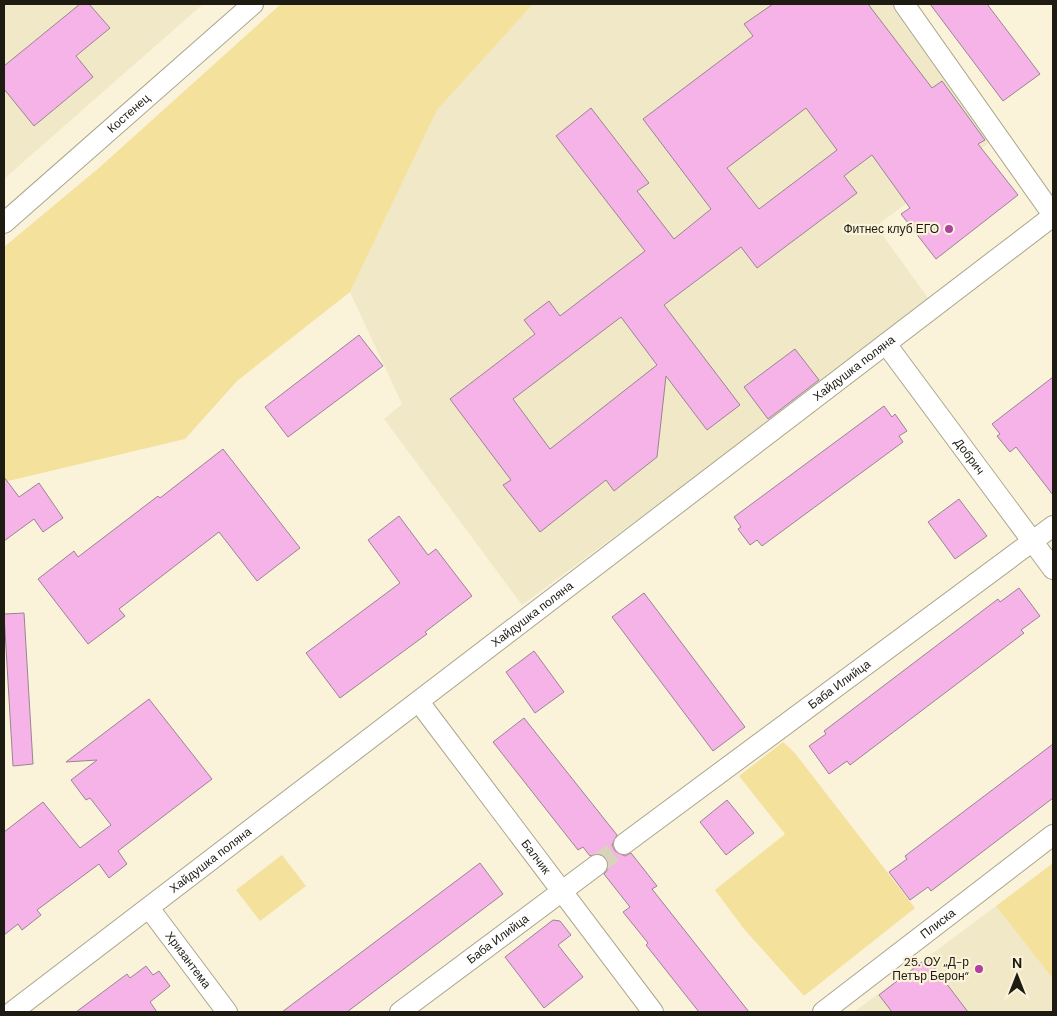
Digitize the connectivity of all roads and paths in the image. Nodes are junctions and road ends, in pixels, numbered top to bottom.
1 (253, 4) edge
2 (904, 4) edge
3 (1053, 215) edge
4 (4, 223) edge
5 (886, 344) junction
6 (1053, 526) edge
7 (1032, 541) junction
8 (1053, 569) edge
9 (419, 702) junction
10 (1053, 835) edge
11 (624, 844) tunnel mouth
12 (596, 865) tunnel mouth
13 (562, 891) junction
14 (149, 908) junction
15 (12, 1012) edge
16 (227, 1012) edge
17 (400, 1012) edge
18 (653, 1012) edge
19 (823, 1012) edge

1 - 4 street, Костенец
2 - 3 street
3 - 5 street, Хайдушка поляна
5 - 7 street, Добрич
5 - 9 street, Хайдушка поляна
6 - 7 street, Баба Илийца
7 - 8 street, Добрич
7 - 11 street, Баба Илийца
9 - 13 street, Балчик
9 - 14 street, Хайдушка поляна
10 - 19 street, Плиска
12 - 13 street, Баба Илийца
13 - 17 street, Баба Илийца
13 - 18 street, Балчик
14 - 15 street, Хайдушка поляна
14 - 16 street, Хризантема

